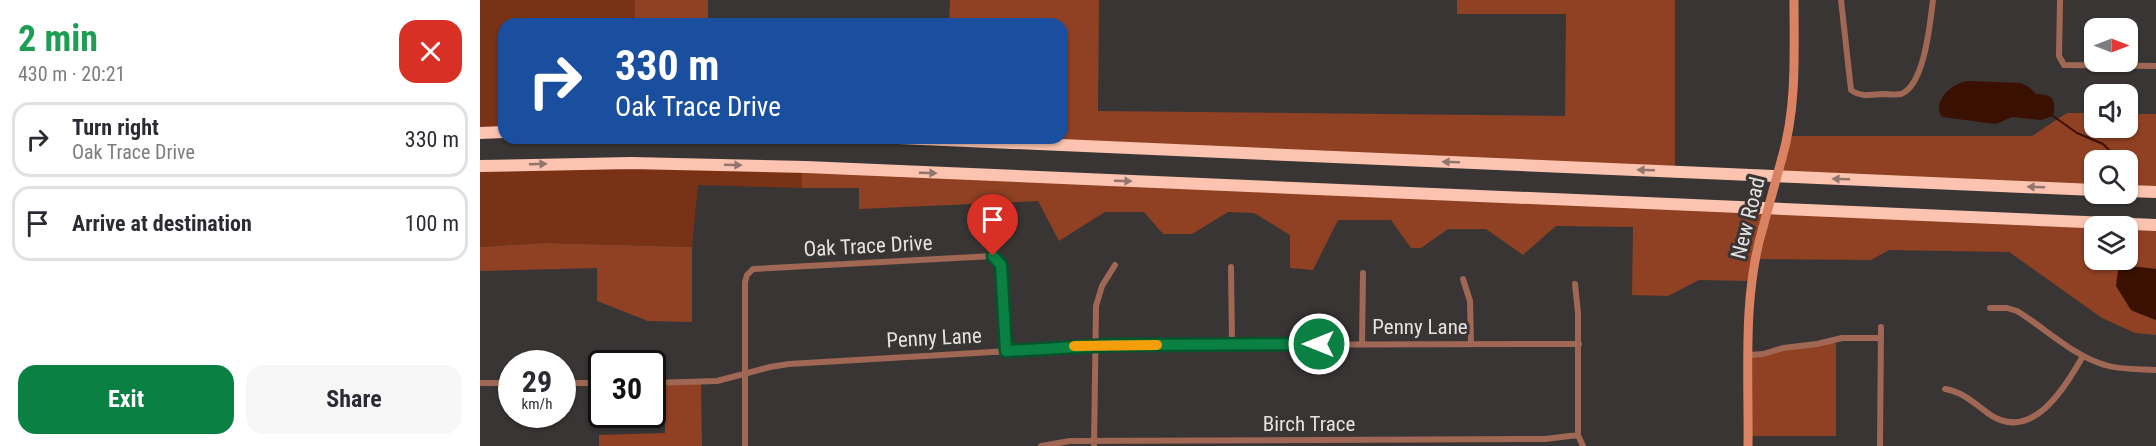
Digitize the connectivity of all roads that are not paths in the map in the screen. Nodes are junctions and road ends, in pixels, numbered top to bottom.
1 (1794, 0) edge
2 (1841, 0) edge
3 (1933, 0) edge
4 (2060, 0) edge
5 (2156, 66) edge
6 (498, 132) edge
7 (480, 133) edge
8 (1037, 144) edge
9 (480, 166) edge
10 (2084, 190) edge
11 (2138, 191) edge
12 (2156, 192) edge
13 (2156, 225) edge
14 (1115, 265) dead end
15 (1231, 267) dead end
16 (1363, 273) dead end
17 (1463, 279) dead end
18 (1575, 285) dead end
19 (1990, 308) dead end
20 (1881, 327) dead end
21 (1881, 338) junction
22 (1362, 344) junction
23 (1471, 344) junction
24 (1579, 344) junction
25 (1232, 345) junction
26 (1095, 346) junction
27 (1006, 351) junction
28 (1749, 355) junction
29 (2083, 356) junction
30 (2156, 370) edge
31 (745, 373) junction
32 (480, 383) edge
33 (498, 383) edge
34 (666, 383) edge
35 (1944, 389) dead end
36 (1578, 435) junction
37 (1094, 443) edge
38 (745, 446) edge
39 (1041, 446) edge
40 (1582, 446) edge
41 (1748, 446) edge
42 (1880, 446) edge

1 - 28 street, New Road, bridge
2 - 3 street
4 - 5 street
6 - 7 highway
10 -> 8 highway
9 -> 13 highway
11 - 12 highway
14 - 26 street
15 - 25 street
16 - 22 street
17 - 23 street
18 - 24 street
19 - 29 street
20 - 21 street
21 - 28 street
21 - 42 street
22 - 23 street, Penny Lane
22 - 25 street, Penny Lane
23 - 24 street, Penny Lane
24 - 36 street
25 - 26 street, Penny Lane
26 - 27 street, Penny Lane
26 - 37 street
27 - 31 street, Penny Lane
27 - 31 street, Oak Trace Drive
28 - 41 street, New Road
29 - 30 street
29 - 35 street
31 - 34 street, Penny Lane
31 - 38 street
32 - 33 street
36 - 37 street, Birch Trace
36 - 40 street
37 - 39 street, Birch Trace

